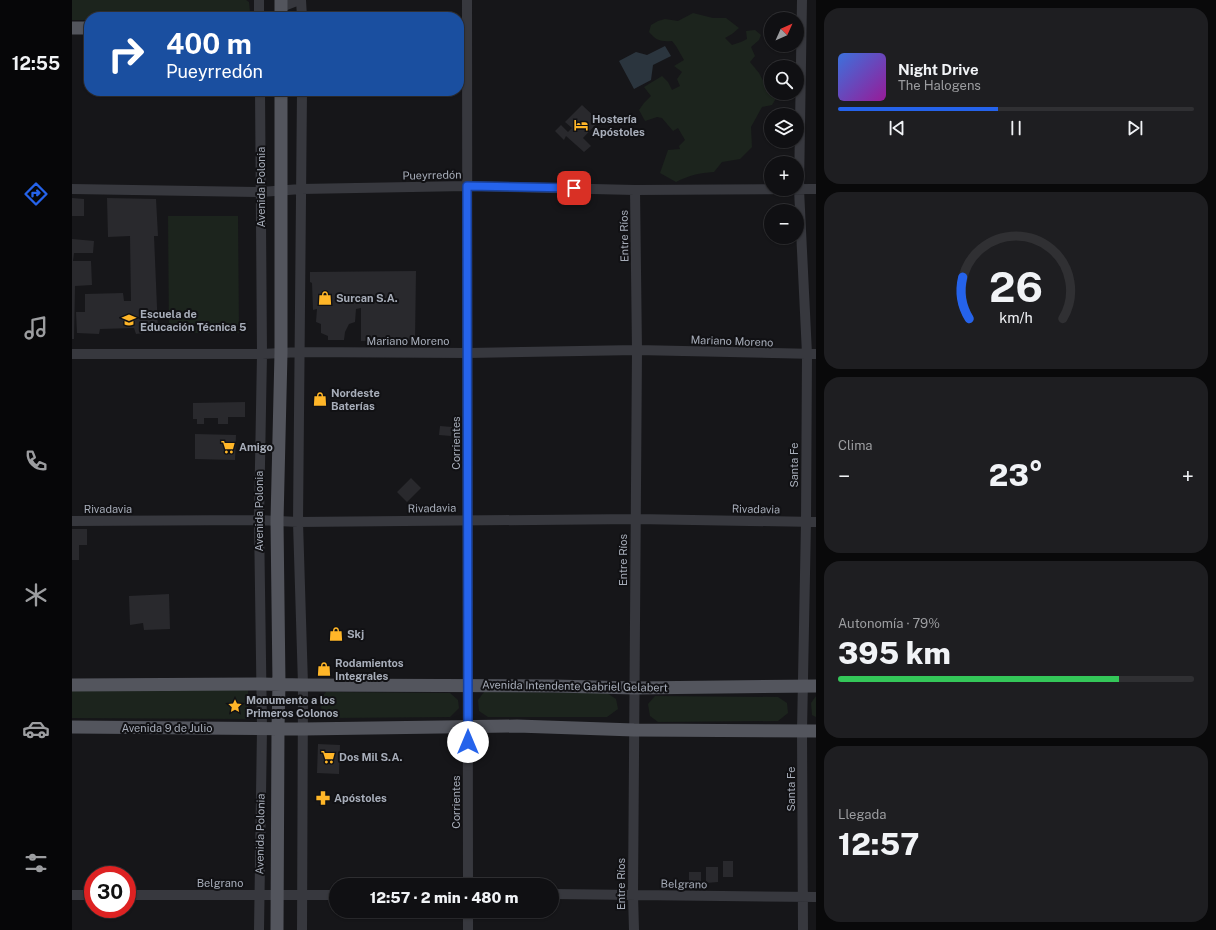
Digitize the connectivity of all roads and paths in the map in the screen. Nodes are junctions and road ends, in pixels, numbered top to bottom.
1 (259, 0) edge
2 (300, 0) edge
3 (467, 0) edge
4 (802, 0) edge
5 (279, 6) edge
6 (259, 12) edge
7 (301, 12) edge
8 (72, 28) edge
9 (84, 28) edge
10 (260, 96) edge
11 (281, 96) edge
12 (302, 96) edge
13 (800, 156) edge
14 (467, 186) junction
15 (72, 189) edge
16 (301, 189) junction
17 (764, 189) edge
18 (804, 189) edge
19 (816, 189) edge
20 (635, 190) junction
21 (281, 191) junction
22 (261, 192) junction
23 (800, 196) edge
24 (637, 350) junction
25 (300, 352) junction
26 (281, 353) junction
27 (468, 353) junction
28 (72, 354) edge
29 (262, 354) junction
30 (812, 354) edge
31 (636, 519) junction
32 (259, 520) junction
33 (468, 520) junction
34 (72, 521) edge
35 (278, 521) junction
36 (298, 522) junction
37 (811, 522) edge
38 (261, 684) junction
39 (279, 684) junction
40 (72, 685) edge
41 (303, 685) junction
42 (468, 685) junction
43 (809, 686) edge
44 (635, 688) junction
45 (468, 726) junction
46 (72, 727) edge
47 (262, 728) junction
48 (278, 728) junction
49 (303, 729) junction
50 (634, 730) junction
51 (802, 731) junction
52 (816, 731) edge
53 (468, 878) edge
54 (559, 894) edge
55 (72, 895) edge
56 (84, 895) edge
57 (136, 895) edge
58 (259, 895) junction
59 (329, 895) edge
60 (633, 895) junction
61 (278, 896) junction
62 (302, 896) junction
63 (803, 897) junction
64 (816, 897) edge
65 (468, 918) edge
66 (259, 930) edge
67 (277, 930) edge
68 (302, 930) edge
69 (468, 930) edge
70 (634, 930) edge
71 (803, 930) edge

1 - 6 street
2 - 5 street
2 - 7 street
3 - 14 street, Corrientes
4 - 13 street, Santa Fe
8 - 9 main road
10 - 22 street, Avenida Polonia
11 - 21 main road, Avenida Polonia
12 - 16 street
14 - 16 street, Pueyrredón
14 - 20 street, Pueyrredón
14 - 27 street, Corrientes
15 - 22 street, Pueyrredón
16 - 21 street, Pueyrredón
16 - 25 street
17 - 20 street, Pueyrredón
18 - 19 street, Pueyrredón
20 - 24 street, Entre Ríos
21 - 22 street, Pueyrredón
21 - 26 main road, Avenida Polonia
22 - 29 street, Avenida Polonia
23 - 30 street, Santa Fe
24 - 27 street, Mariano Moreno
24 - 30 street, Mariano Moreno
24 - 31 street, Entre Ríos
25 - 26 street, Mariano Moreno
25 - 27 street, Mariano Moreno
25 - 36 street
26 - 29 street, Mariano Moreno
26 - 35 main road, Avenida Polonia
27 - 33 street, Corrientes
28 - 29 street, Mariano Moreno
29 - 32 street, Avenida Polonia
30 - 37 street, Santa Fe
31 - 33 street, Rivadavia
31 - 37 street, Rivadavia
31 - 44 street, Entre Ríos
32 - 34 street, Rivadavia
32 - 35 street, Rivadavia
32 - 38 street, Avenida Polonia
33 - 36 street, Rivadavia
33 - 42 street, Corrientes
35 - 36 street, Rivadavia
35 - 39 main road, Avenida Polonia
36 - 41 street
37 - 43 street, Santa Fe
38 - 39 main road, Avenida Intendente Gabriel Gelabert
38 - 40 main road
38 - 47 street, Avenida Polonia
39 - 41 main road, Avenida Intendente Gabriel Gelabert
39 - 48 main road, Avenida Polonia
41 - 42 main road, Avenida Intendente Gabriel Gelabert
41 - 49 street
42 - 44 main road, Avenida Intendente Gabriel Gelabert
42 - 45 street, Corrientes
43 - 44 main road, Avenida Intendente Gabriel Gelabert
43 - 51 street, Santa Fe
44 - 50 street, Entre Ríos
45 - 49 main road
45 - 50 main road
45 - 53 street, Corrientes
46 - 47 main road, Avenida 9 de Julio
47 - 48 main road
47 - 58 street, Avenida Polonia
48 - 49 main road
48 - 61 main road, Avenida Polonia
49 - 62 street
50 - 51 main road
50 - 60 street, Entre Ríos
51 - 52 main road
51 - 63 street, Santa Fe
54 - 60 street, Belgrano
55 - 56 street
57 - 58 street, Belgrano
58 - 61 street, Belgrano
58 - 66 street, Avenida Polonia
59 - 62 street, Belgrano
60 - 63 street, Belgrano
60 - 70 street, Entre Ríos
61 - 62 street, Belgrano
61 - 67 main road, Avenida Polonia
62 - 68 street
63 - 64 street, Belgrano
63 - 71 street, Santa Fe
65 - 69 street

